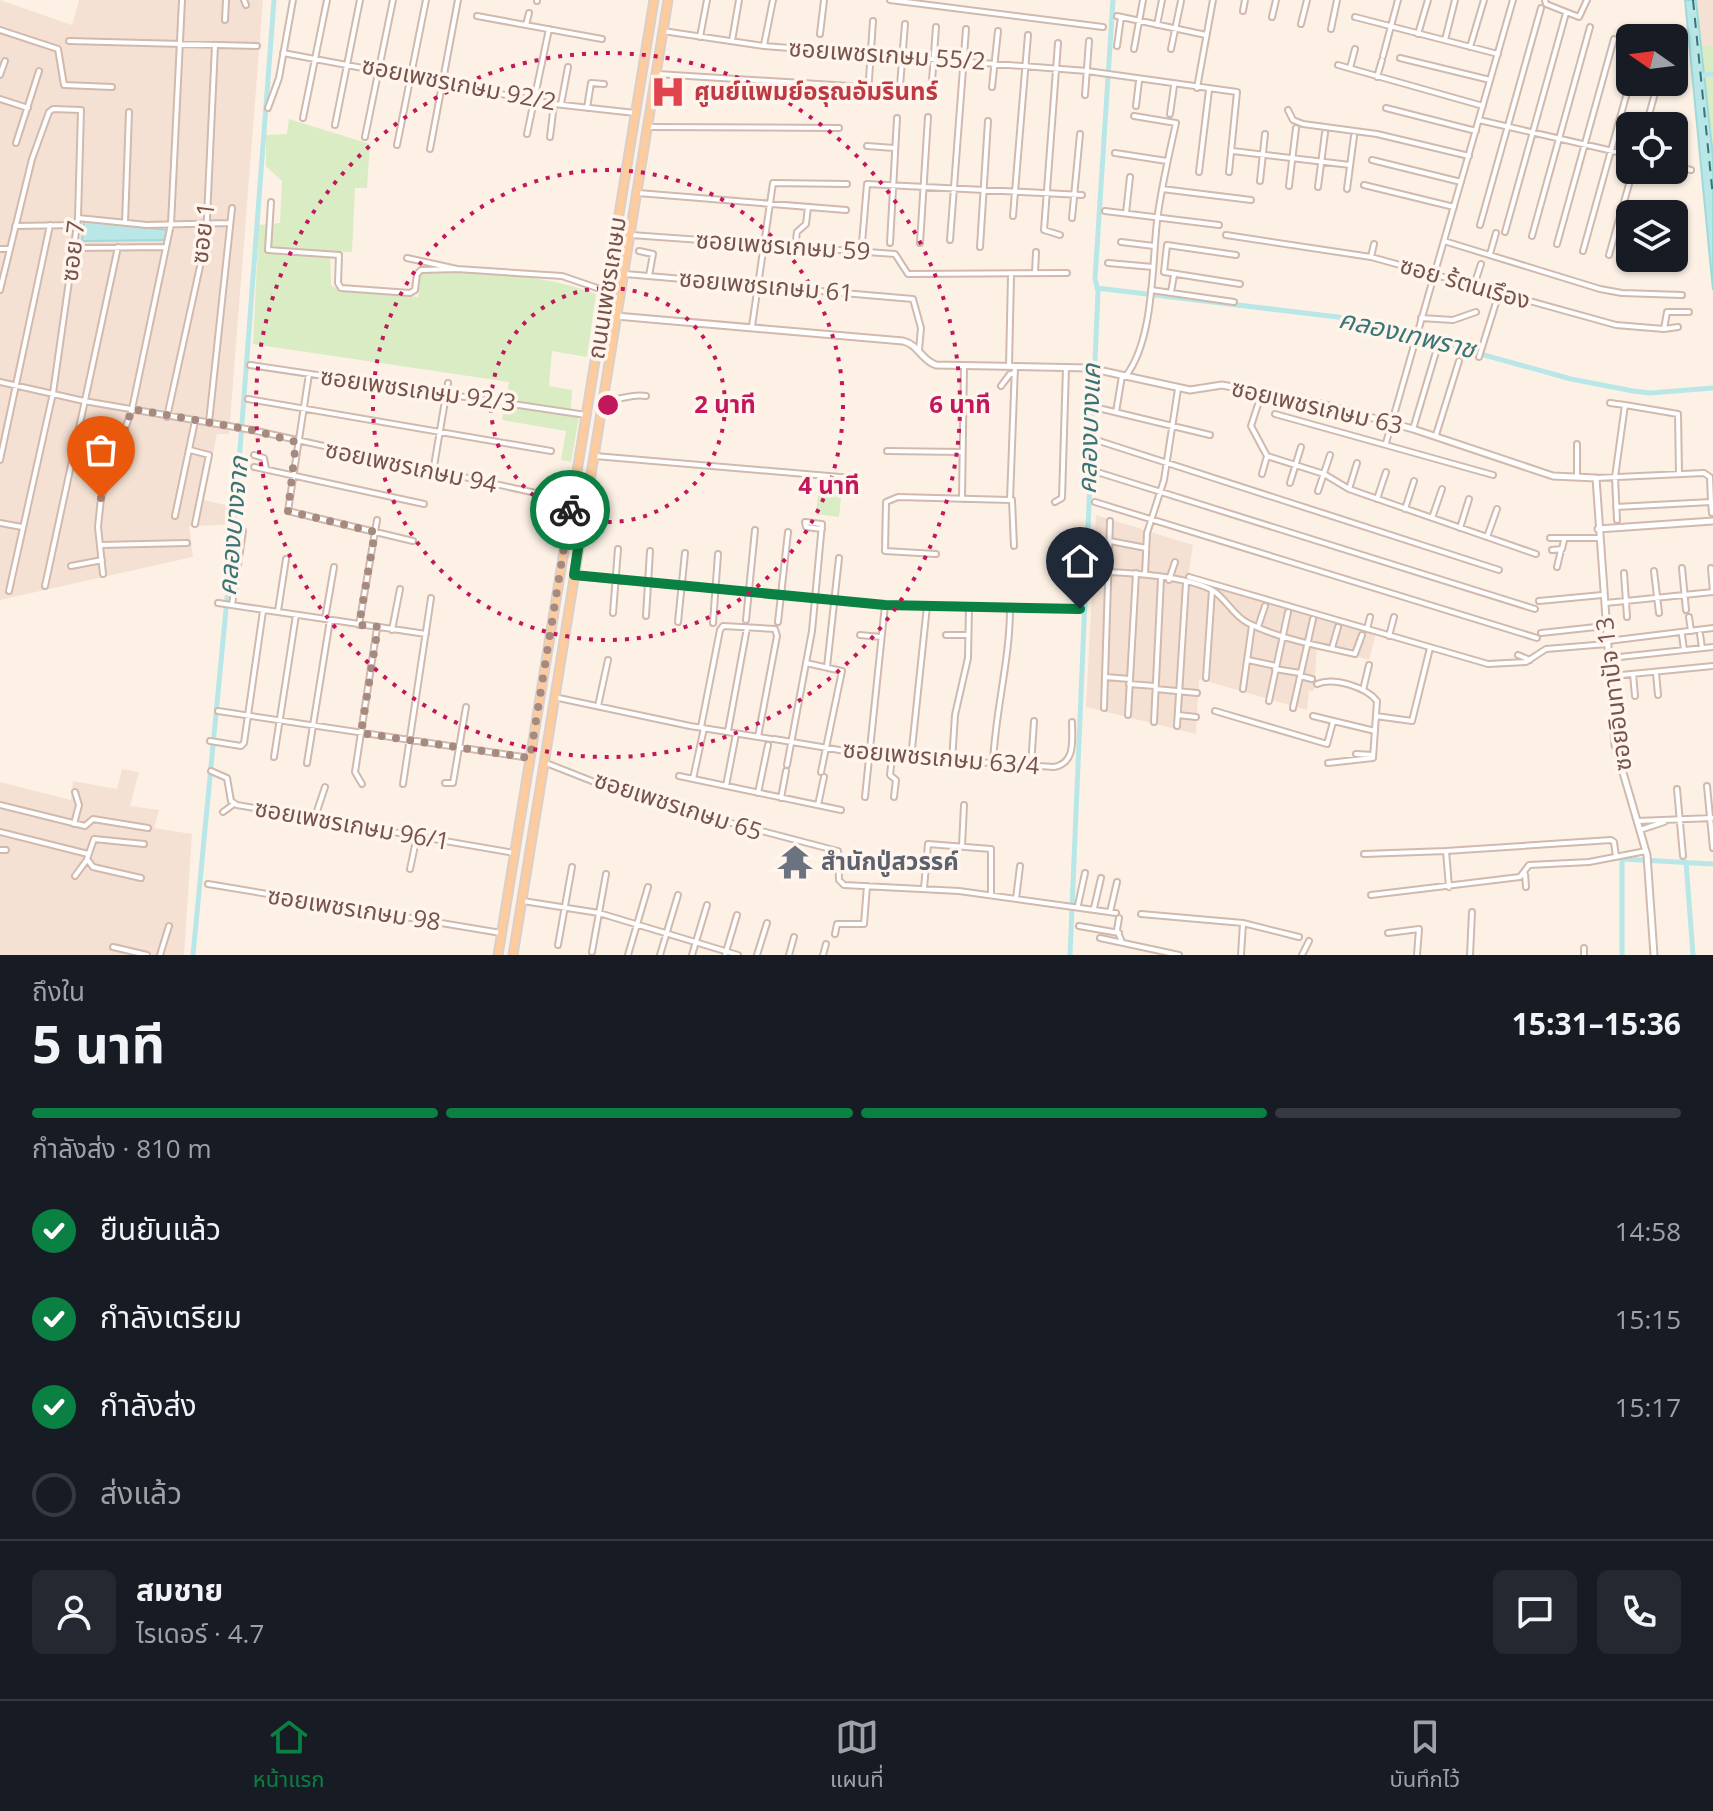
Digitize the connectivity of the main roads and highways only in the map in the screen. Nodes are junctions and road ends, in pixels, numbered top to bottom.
1 (654, 0) edge
2 (668, 0) edge
3 (647, 43) junction
4 (660, 44) junction
5 (571, 504) junction
6 (584, 509) junction
7 (518, 917) junction
8 (503, 921) junction
9 (499, 946) junction
10 (514, 946) junction
11 (498, 955) edge
12 (513, 955) edge

1 - 3 main road, ถนนเพชรเกษม
2 - 4 main road, ถนนเพชรเกษม
3 - 4 main road
3 - 5 main road, ถนนเพชรเกษม
4 - 6 main road, ถนนเพชรเกษม
5 - 6 main road
5 - 8 main road, ถนนเพชรเกษม
6 - 7 main road, ถนนเพชรเกษม
7 - 8 main road
7 - 10 main road, ถนนเพชรเกษม
8 - 9 main road, ถนนเพชรเกษม
9 - 10 main road
9 - 11 main road, ถนนเพชรเกษม
10 - 12 main road, ถนนเพชรเกษม

